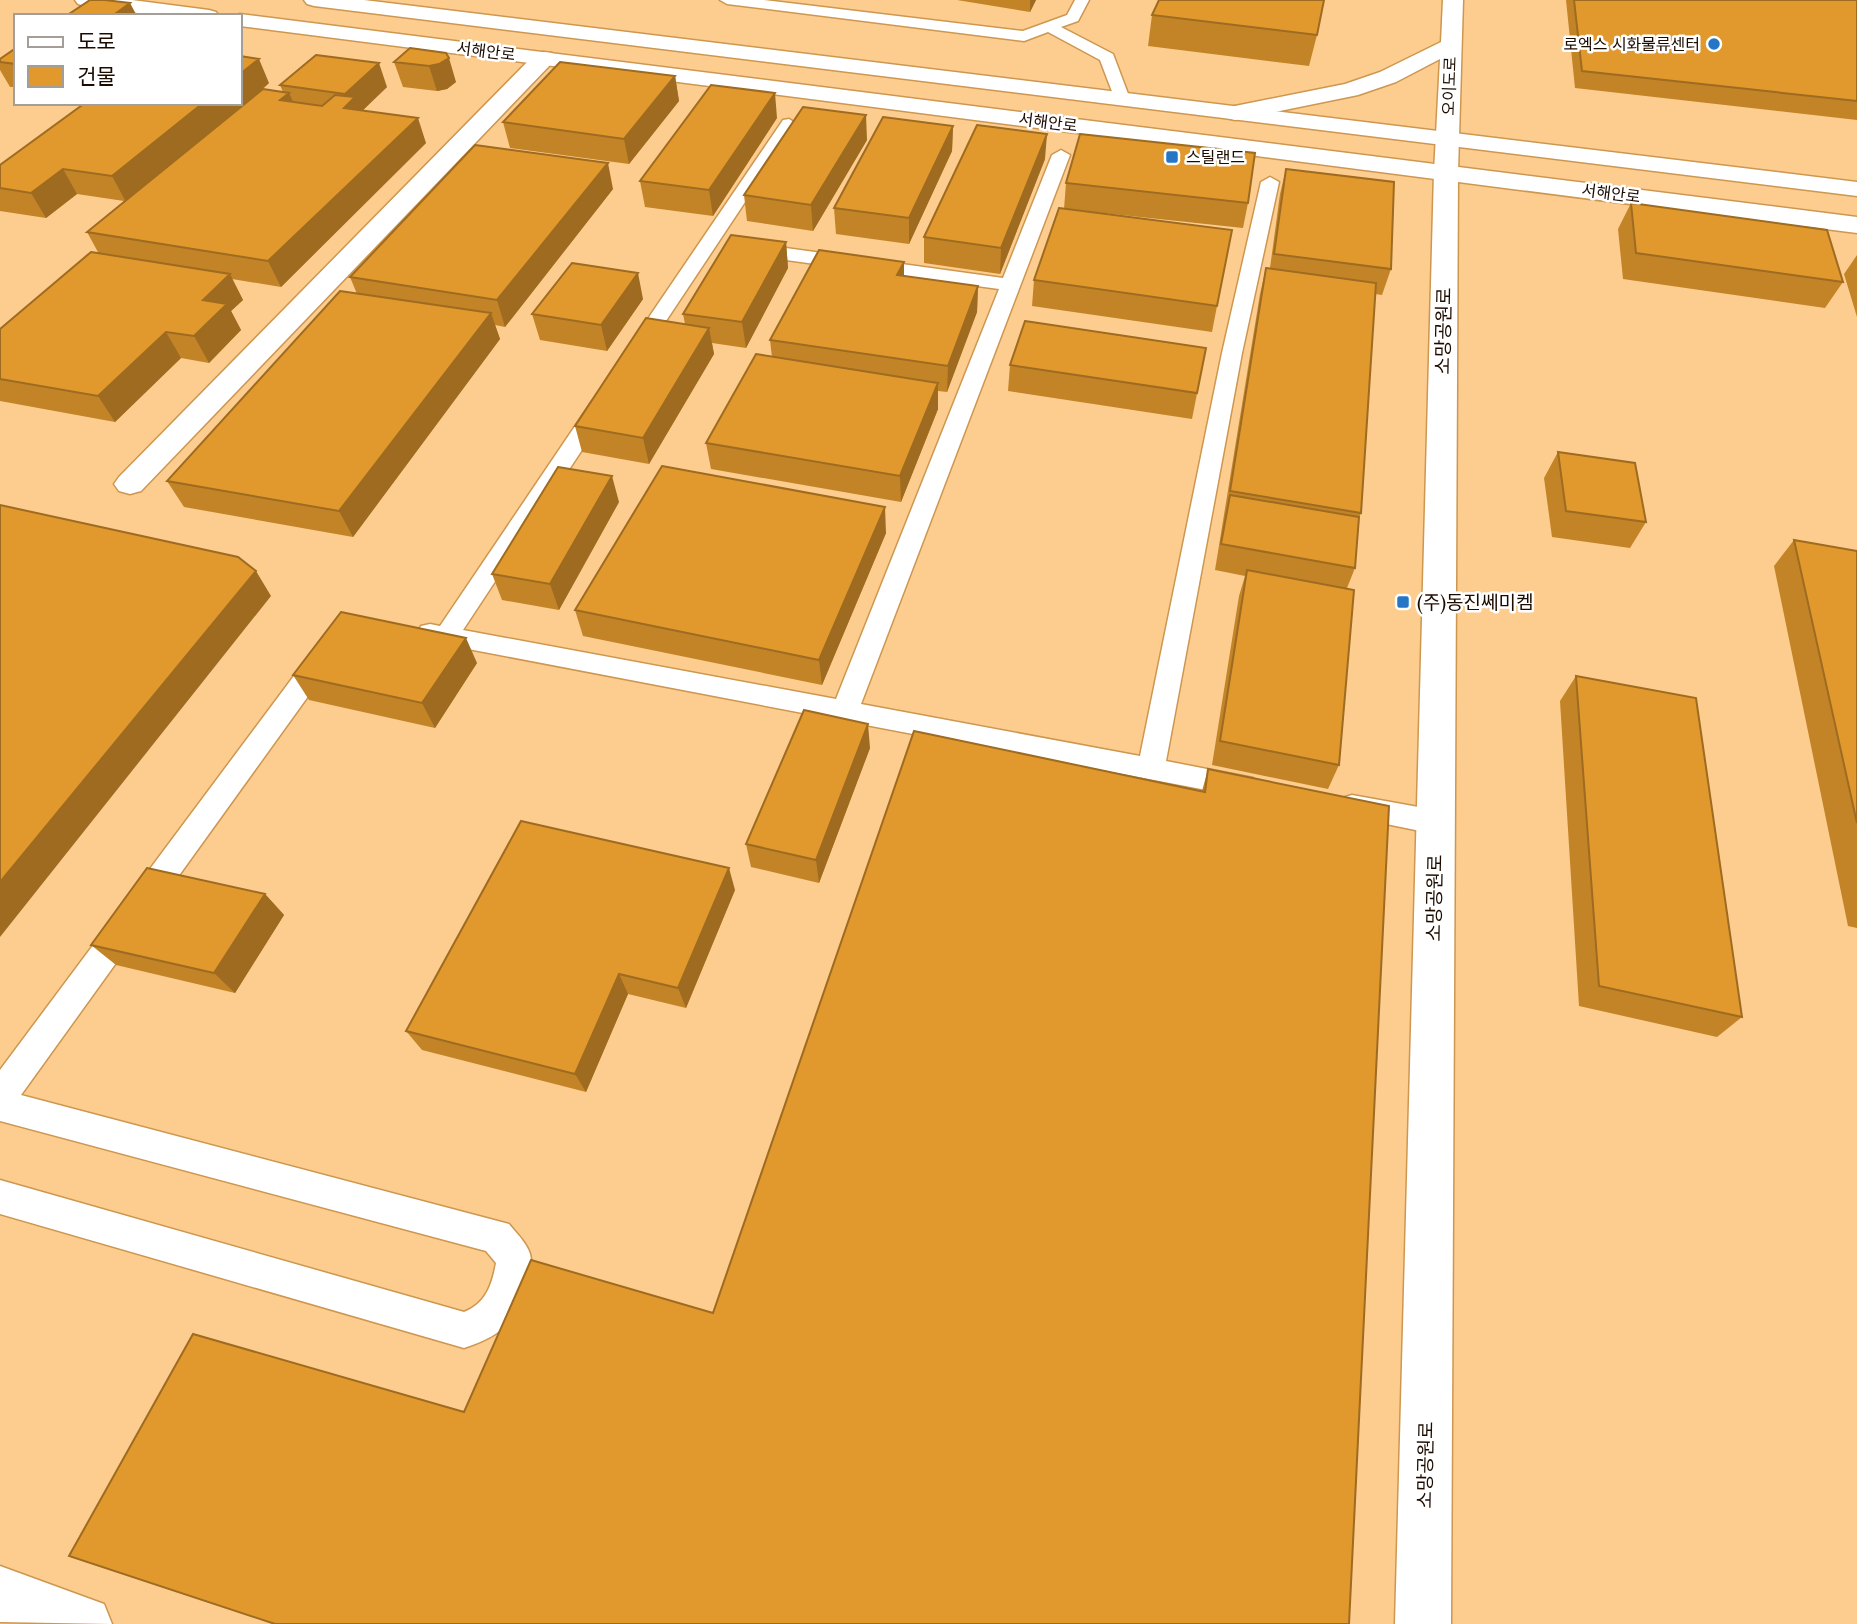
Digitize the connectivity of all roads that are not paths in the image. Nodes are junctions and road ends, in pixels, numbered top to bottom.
1 (85, 0) edge
2 (314, 0) edge
3 (727, 0) edge
4 (1082, 0) edge
5 (1453, 0) edge
6 (194, 14) edge
7 (242, 20) edge
8 (1051, 28) junction
9 (1451, 45) junction
10 (544, 58) junction
11 (1122, 99) junction
12 (1235, 113) junction
13 (789, 124) edge
14 (1447, 139) junction
15 (1061, 155) dead end
16 (1446, 172) junction
17 (1269, 182) dead end
18 (1857, 189) edge
19 (1857, 225) edge
20 (709, 243) junction
21 (1010, 285) junction
22 (996, 320) junction
23 (1022, 324) edge
24 (1206, 349) edge
25 (1232, 353) junction
26 (624, 370) edge
27 (608, 393) edge
28 (130, 484) dead end
29 (405, 629) edge
30 (446, 636) junction
31 (337, 637) edge
32 (845, 710) junction
33 (1151, 768) junction
34 (1273, 791) edge
35 (1327, 802) edge
36 (1435, 822) junction
37 (0, 1097) edge
38 (0, 1104) edge
39 (0, 1197) edge
40 (0, 1594) edge
41 (84, 1624) edge
42 (1423, 1624) edge

1 - 6 main road
2 - 11 main road, 서해안로
3 - 8 lane
4 - 8 lane
5 - 9 main road, 오이도로
7 - 10 main road, 서해안로
8 - 11 lane
9 - 12 main road
9 - 14 main road, 오이도로
10 - 16 main road, 서해안로
10 - 28 main road
11 - 12 main road, 서해안로
12 - 14 main road, 서해안로
13 - 20 lane
14 - 16 main road, 오이도로
14 - 18 main road, 서해안로
15 - 21 lane
16 - 19 main road, 서해안로
16 - 36 main road, 소망공원로
17 - 25 lane
20 - 21 lane
20 - 26 lane
21 - 22 lane
22 - 23 lane
22 - 32 lane
24 - 25 lane
25 - 33 lane
27 - 30 lane
29 - 30 lane
30 - 32 lane
31 - 37 lane
32 - 33 lane
33 - 34 lane
35 - 36 lane
36 - 42 main road, 소망공원로
38 - 39 lane
40 - 41 main road

